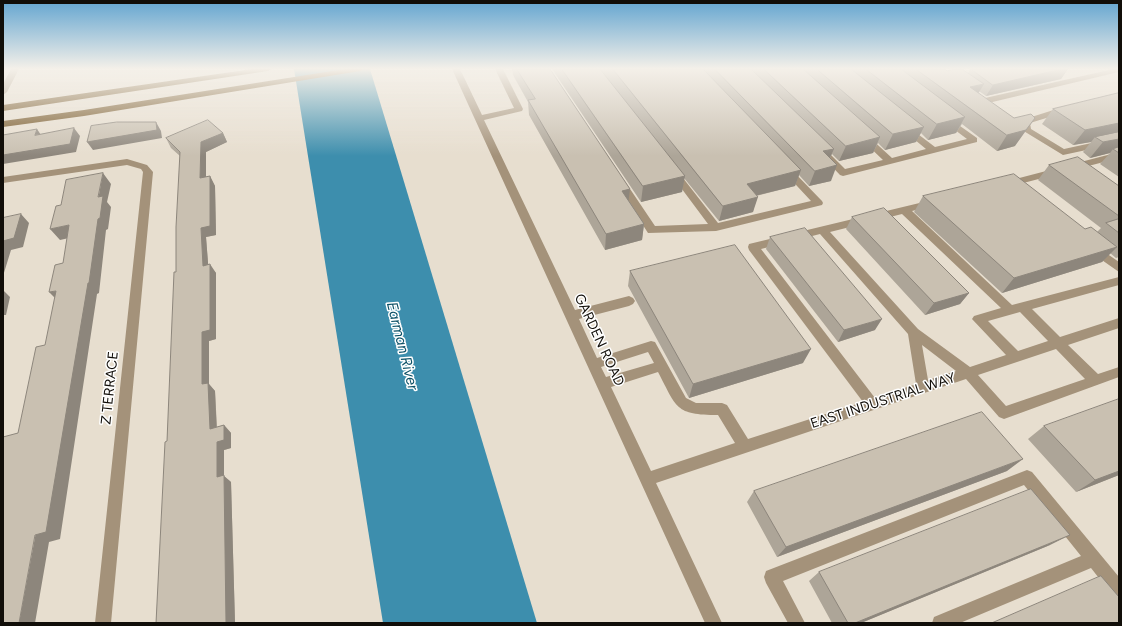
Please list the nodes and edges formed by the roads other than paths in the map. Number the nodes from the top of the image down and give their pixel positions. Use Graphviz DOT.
graph roads {
  1 [pos="69,98"];
  2 [pos="176,98"];
  3 [pos="470,98"];
  4 [pos="514,98"];
  5 [pos="980,98"];
  6 [pos="996,98"];
  7 [pos="1076,107"];
  8 [pos="3,108"];
  9 [pos="937,112"];
  10 [pos="479,118"];
  11 [pos="898,122"];
  12 [pos="3,124"];
  13 [pos="856,130"];
  14 [pos="1119,140"];
  15 [pos="933,150"];
  16 [pos="821,151"];
  17 [pos="1119,155"];
  18 [pos="890,160"];
  19 [pos="779,162"];
  20 [pos="668,164"];
  21 [pos="1080,165"];
  22 [pos="614,172"];
  23 [pos="1093,174"];
  24 [pos="3,180"];
  25 [pos="1013,183"];
  26 [pos="998,186"];
  27 [pos="1024,192"];
  28 [pos="940,200"];
  29 [pos="904,210"];
  30 [pos="716,227"];
  31 [pos="822,230"];
  32 [pos="1084,240"];
  33 [pos="1119,268"];
  34 [pos="1119,281"];
  35 [pos="629,301"];
  36 [pos="1016,309"];
  37 [pos="571,316"];
  38 [pos="1119,323"];
  39 [pos="914,332"];
  40 [pos="1058,343"];
  41 [pos="1016,357"];
  42 [pos="593,364"];
  43 [pos="661,366"];
  44 [pos="1119,372"];
  45 [pos="968,373"];
  46 [pos="1095,380"];
  47 [pos="602,384"];
  48 [pos="922,388"];
  49 [pos="872,404"];
  50 [pos="745,447"];
  51 [pos="647,479"];
  52 [pos="1093,559"];
  53 [pos="1119,590"];
  54 [pos="102,623"];
  55 [pos="714,623"];
  56 [pos="798,623"];
  57 [pos="940,623"];
  1 -- 8 [label="main road"];
  2 -- 12 [label="main road"];
  3 -- 10 [label="street, GARDEN ROAD"];
  4 -- 10 [label="street"];
  5 -- 6 [label="street"];
  7 -- 14 [label="street"];
  9 -- 15 [label="street"];
  10 -- 37 [label="street, GARDEN ROAD"];
  11 -- 15 [label="street"];
  13 -- 18 [label="street"];
  15 -- 18 [label="street"];
  16 -- 18 [label="street"];
  17 -- 21 [label="street"];
  19 -- 30 [label="street"];
  20 -- 30 [label="street"];
  21 -- 23 [label="street"];
  21 -- 25 [label="street"];
  22 -- 30 [label="street"];
  24 -- 54 [label="street, Z TERRACE"];
  25 -- 26 [label="street"];
  25 -- 27 [label="street"];
  28 -- 29 [label="street"];
  29 -- 31 [label="street"];
  29 -- 36 [label="street"];
  31 -- 39 [label="street"];
  31 -- 49 [label="street"];
  32 -- 33 [label="street"];
  34 -- 36 [label="street"];
  35 -- 37 [label="street"];
  36 -- 40 [label="street"];
  36 -- 41 [label="street"];
  37 -- 42 [label="street, GARDEN ROAD"];
  38 -- 40 [label="street, EAST INDUSTRIAL WAY"];
  39 -- 45 [label="street"];
  39 -- 48 [label="street"];
  40 -- 41 [label="street, EAST INDUSTRIAL WAY"];
  40 -- 46 [label="street"];
  41 -- 45 [label="street, EAST INDUSTRIAL WAY"];
  42 -- 43 [label="street"];
  42 -- 47 [label="street, GARDEN ROAD"];
  43 -- 47 [label="street"];
  43 -- 50 [label="street"];
  44 -- 46 [label="street"];
  45 -- 46 [label="street"];
  45 -- 48 [label="street, EAST INDUSTRIAL WAY"];
  47 -- 51 [label="street, GARDEN ROAD"];
  48 -- 49 [label="street, EAST INDUSTRIAL WAY"];
  49 -- 50 [label="street, EAST INDUSTRIAL WAY"];
  50 -- 51 [label="street, EAST INDUSTRIAL WAY"];
  51 -- 55 [label="street, GARDEN ROAD"];
  52 -- 53 [label="street"];
  52 -- 56 [label="street"];
  52 -- 57 [label="street"];
}
